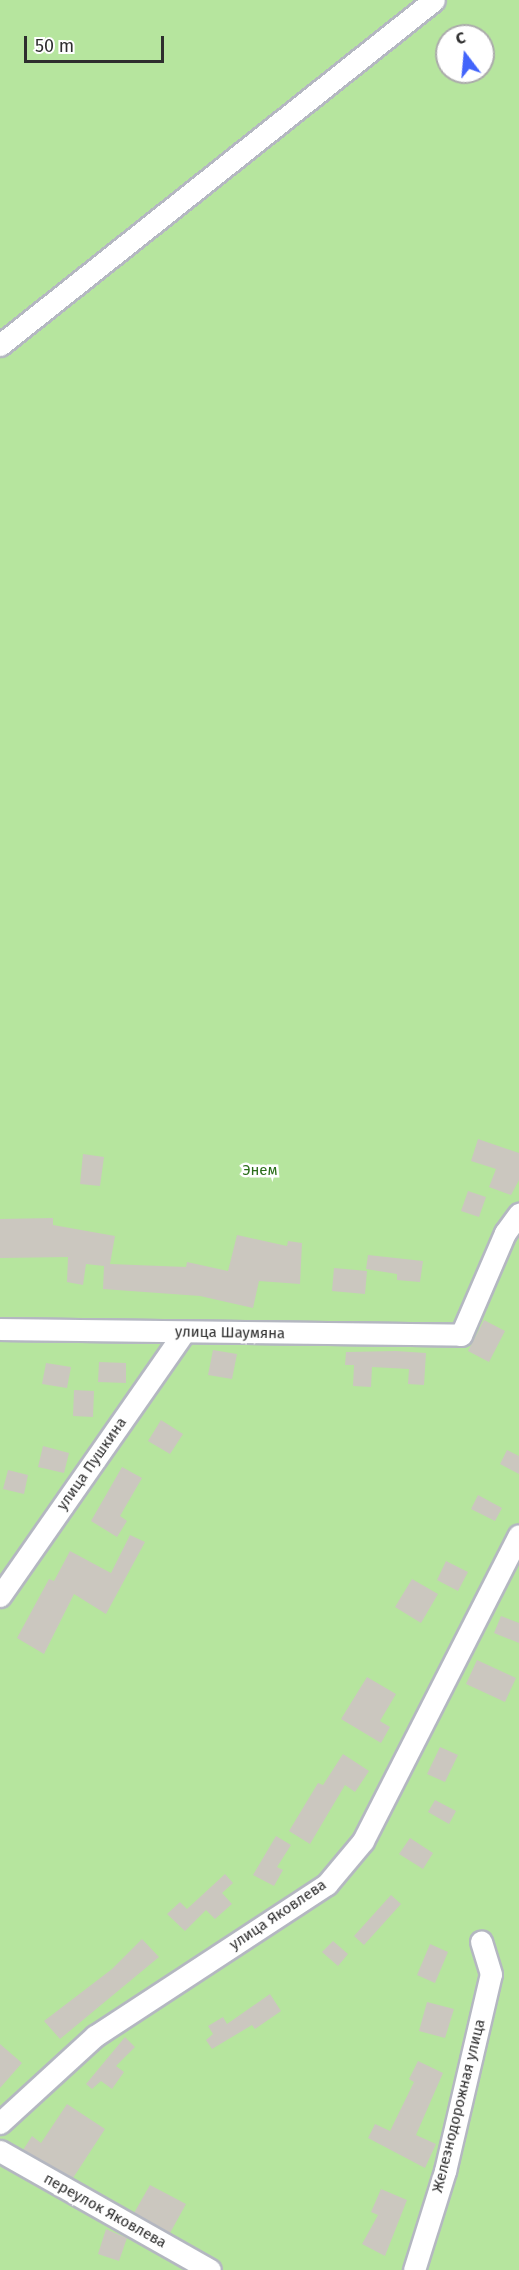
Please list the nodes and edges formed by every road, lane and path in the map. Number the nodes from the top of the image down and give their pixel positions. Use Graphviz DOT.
graph roads {
  1 [pos="434,0"];
  2 [pos="0,345"];
  3 [pos="519,1214"];
  4 [pos="0,1329"];
  5 [pos="184,1332"];
  6 [pos="519,1535"];
  7 [pos="0,1596"];
  8 [pos="481,1941"];
  9 [pos="0,2123"];
  10 [pos="0,2151"];
  11 [pos="210,2270"];
  12 [pos="414,2270"];
  1 -- 2 [label="street"];
  3 -- 5 [label="street, улица Шаумяна"];
  4 -- 5 [label="street, улица Шаумяна"];
  5 -- 7 [label="street, улица Пушкина"];
  6 -- 9 [label="street, улица Яковлева"];
  8 -- 12 [label="street, Железнодорожная улица"];
  10 -- 11 [label="street, переулок Яковлева"];
}
